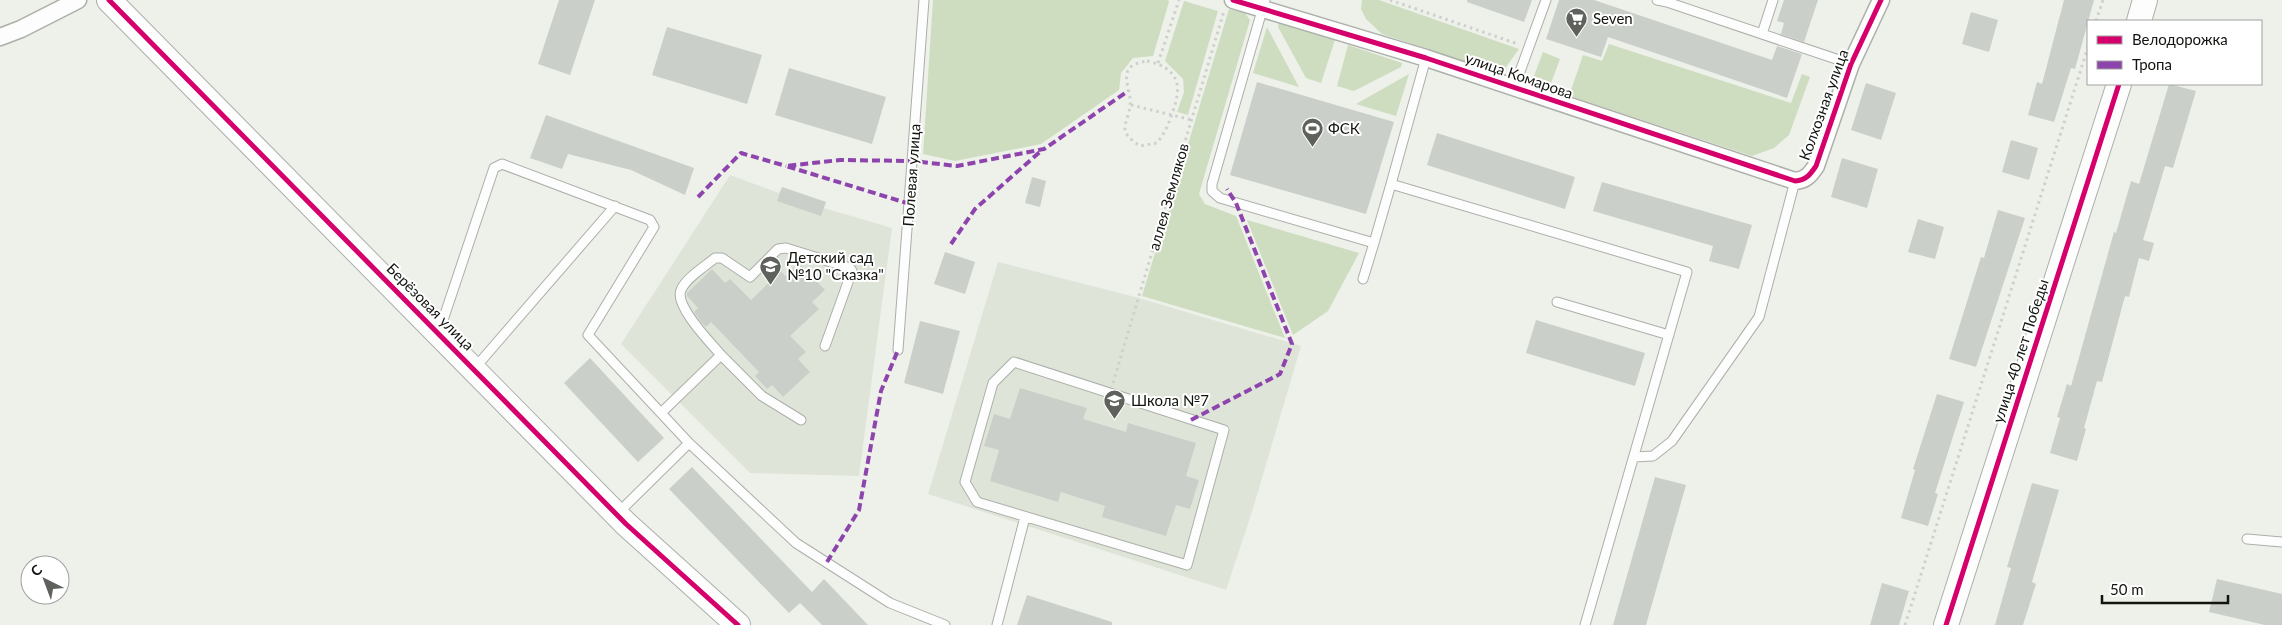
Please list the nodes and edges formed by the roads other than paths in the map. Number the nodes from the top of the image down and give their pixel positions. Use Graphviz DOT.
graph roads {
  1 [pos="78,0"];
  2 [pos="109,0"];
  3 [pos="924,0"];
  4 [pos="1546,0"];
  5 [pos="1657,0"];
  6 [pos="1773,0"];
  7 [pos="1881,0"];
  8 [pos="2145,0"];
  9 [pos="1264,4"];
  10 [pos="1229,5"];
  11 [pos="2139,20"];
  12 [pos="1762,34"];
  13 [pos="0,37"];
  14 [pos="1426,58"];
  15 [pos="1851,64"];
  16 [pos="2119,85"];
  17 [pos="1514,88"];
  18 [pos="1795,181"];
  19 [pos="1391,184"];
  20 [pos="615,206"];
  21 [pos="1374,243"];
  22 [pos="1363,279"];
  23 [pos="1557,302"];
  24 [pos="438,333"];
  25 [pos="1669,335"];
  26 [pos="825,346"];
  27 [pos="898,350"];
  28 [pos="721,355"];
  29 [pos="474,369"];
  30 [pos="661,413"];
  31 [pos="801,420"];
  32 [pos="689,443"];
  33 [pos="1634,457"];
  34 [pos="617,514"];
  35 [pos="1024,517"];
  36 [pos="2248,539"];
  37 [pos="2282,542"];
  38 [pos="738,625"];
  39 [pos="946,625"];
  40 [pos="996,625"];
  41 [pos="1585,625"];
  42 [pos="1946,625"];
  1 -- 13 [label="street"];
  2 -- 24 [label="street, Берёзовая улица"];
  3 -- 27 [label="lane, Полевая улица"];
  4 -- 17 [label="lane"];
  5 -- 12 [label="lane"];
  6 -- 12 [label="lane"];
  7 -- 15 [label="street, Колхозная улица"];
  8 -- 11 [label="street"];
  9 -- 10 [label="street, улица Комарова"];
  9 -- 14 [label="street, улица Комарова"];
  9 -- 21 [label="lane"];
  12 -- 15 [label="lane"];
  14 -- 17 [label="street, улица Комарова"];
  14 -- 19 [label="lane"];
  15 -- 18 [label="street, Колхозная улица"];
  16 -- 42 [label="street, улица 40 лет Победы"];
  17 -- 18 [label="street, улица Комарова"];
  18 -- 33 [label="lane"];
  19 -- 21 [label="lane"];
  19 -- 25 [label="lane"];
  20 -- 24 [label="lane"];
  20 -- 29 [label="lane"];
  20 -- 30 [label="lane"];
  21 -- 22 [label="lane"];
  23 -- 25 [label="lane"];
  24 -- 29 [label="street, Берёзовая улица"];
  25 -- 33 [label="lane"];
  26 -- 28 [label="lane"];
  28 -- 30 [label="lane"];
  28 -- 31 [label="lane"];
  29 -- 34 [label="street, Берёзовая улица"];
  30 -- 32 [label="lane"];
  32 -- 34 [label="lane"];
  32 -- 39 [label="lane"];
  33 -- 41 [label="lane"];
  34 -- 38 [label="street, Берёзовая улица"];
  35 -- 35 [label="lane"];
  35 -- 40 [label="lane"];
  36 -- 37 [label="lane"];
}
